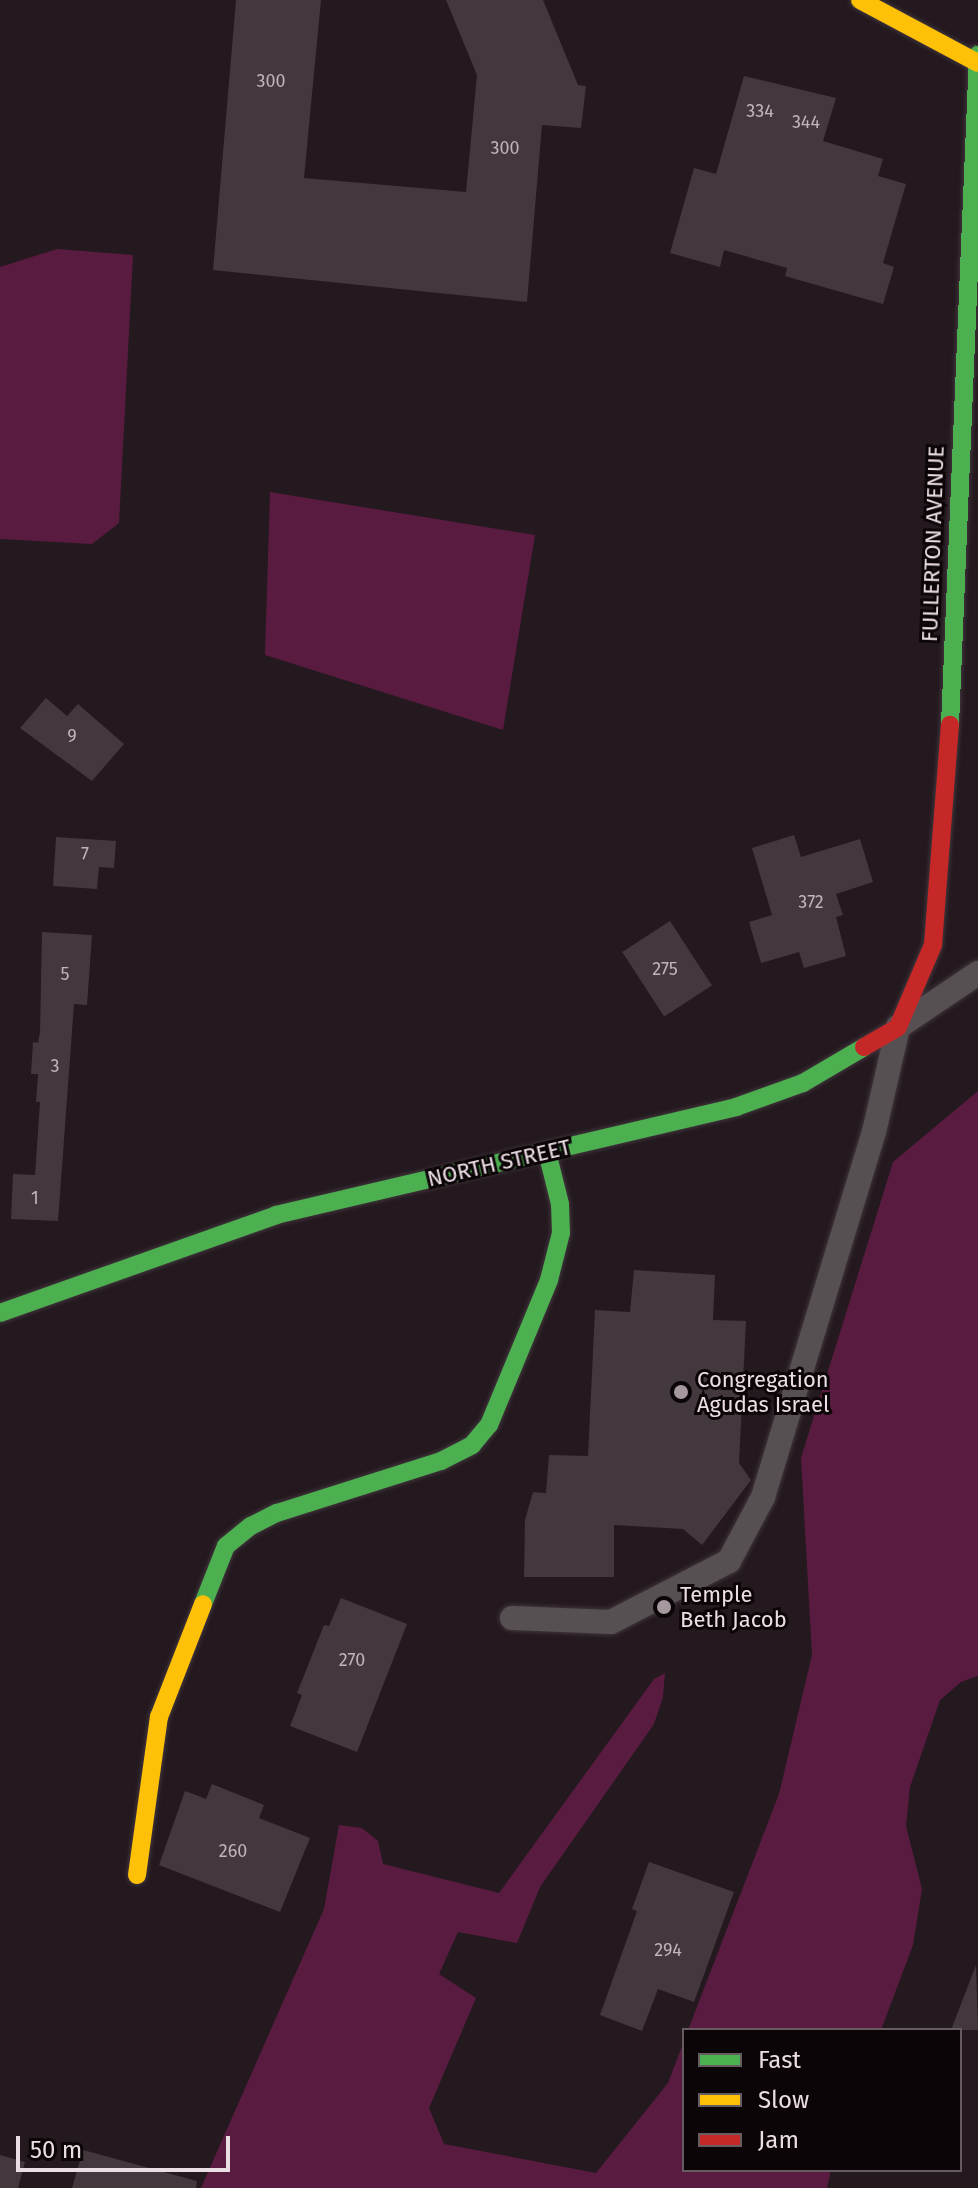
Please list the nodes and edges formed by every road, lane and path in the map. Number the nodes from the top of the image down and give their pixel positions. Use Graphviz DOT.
graph roads {
  1 [pos="860,0"];
  2 [pos="978,55"];
  3 [pos="978,63"];
  4 [pos="978,973"];
  5 [pos="898,1027"];
  6 [pos="547,1152"];
  7 [pos="0,1313"];
  8 [pos="512,1618"];
  9 [pos="137,1875"];
  1 -- 3 [label="street"];
  2 -- 3 [label="street, FULLERTON AVENUE"];
  3 -- 5 [label="street, FULLERTON AVENUE"];
  4 -- 5 [label="street, NORTH STREET"];
  5 -- 6 [label="street, NORTH STREET"];
  5 -- 8 [label="street"];
  6 -- 7 [label="street, NORTH STREET"];
  6 -- 9 [label="street"];
}
